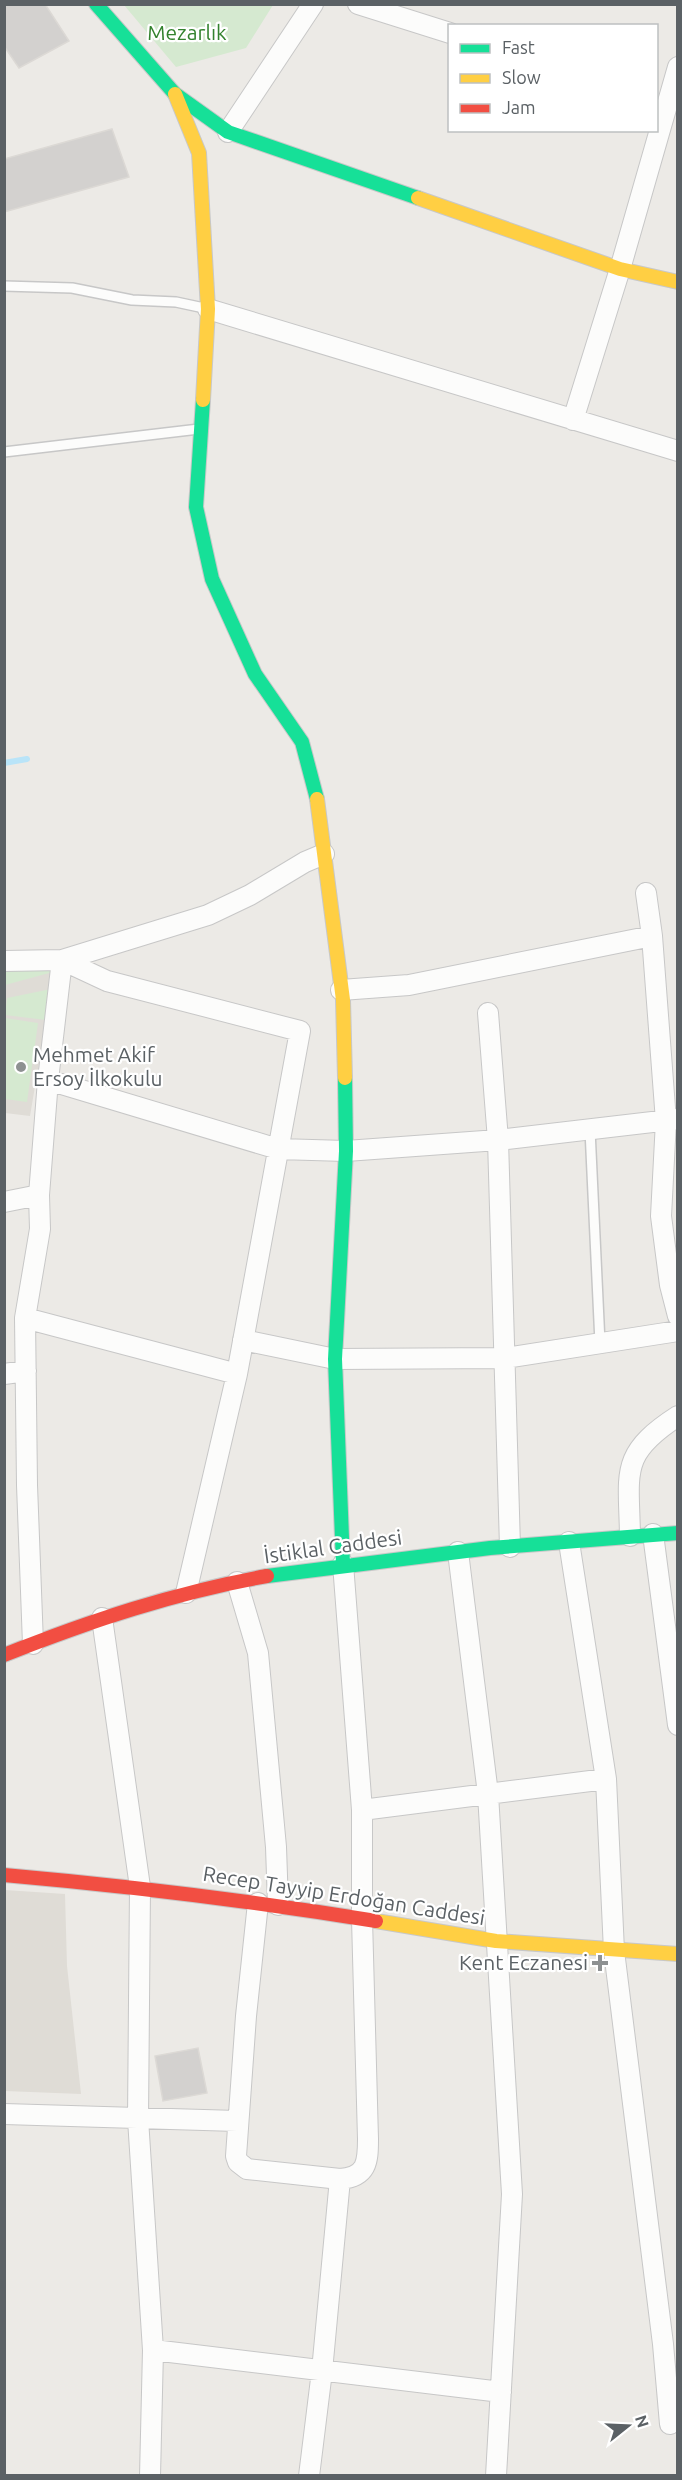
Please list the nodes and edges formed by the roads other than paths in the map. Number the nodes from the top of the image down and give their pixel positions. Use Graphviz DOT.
graph roads {
  1 [pos="96,4"];
  2 [pos="313,4"];
  3 [pos="358,4"];
  4 [pos="448,32"];
  5 [pos="678,67"];
  6 [pos="175,94"];
  7 [pos="667,99"];
  8 [pos="658,131"];
  9 [pos="228,132"];
  10 [pos="658,132"];
  11 [pos="620,268"];
  12 [pos="678,282"];
  13 [pos="4,286"];
  14 [pos="208,309"];
  15 [pos="573,420"];
  16 [pos="201,429"];
  17 [pos="678,451"];
  18 [pos="4,452"];
  19 [pos="324,854"];
  20 [pos="646,893"];
  21 [pos="652,936"];
  22 [pos="62,960"];
  23 [pos="4,961"];
  24 [pos="341,990"];
  25 [pos="488,1013"];
  26 [pos="48,1080"];
  27 [pos="672,1120"];
  28 [pos="590,1130"];
  29 [pos="498,1140"];
  30 [pos="278,1149"];
  31 [pos="345,1151"];
  32 [pos="39,1195"];
  33 [pos="4,1202"];
  34 [pos="678,1316"];
  35 [pos="25,1318"];
  36 [pos="678,1331"];
  37 [pos="243,1340"];
  38 [pos="600,1343"];
  39 [pos="506,1358"];
  40 [pos="335,1359"];
  41 [pos="26,1371"];
  42 [pos="4,1374"];
  43 [pos="237,1374"];
  44 [pos="678,1416"];
  45 [pos="678,1533"];
  46 [pos="653,1534"];
  47 [pos="630,1536"];
  48 [pos="569,1542"];
  49 [pos="510,1546"];
  50 [pos="458,1552"];
  51 [pos="343,1564"];
  52 [pos="237,1582"];
  53 [pos="186,1593"];
  54 [pos="102,1618"];
  55 [pos="33,1644"];
  56 [pos="4,1655"];
  57 [pos="678,1725"];
  58 [pos="606,1779"];
  59 [pos="488,1794"];
  60 [pos="362,1810"];
  61 [pos="4,1875"];
  62 [pos="140,1887"];
  63 [pos="258,1903"];
  64 [pos="278,1905"];
  65 [pos="362,1919"];
  66 [pos="496,1941"];
  67 [pos="614,1951"];
  68 [pos="678,1954"];
  69 [pos="4,2114"];
  70 [pos="138,2119"];
  71 [pos="237,2121"];
  72 [pos="340,2179"];
  73 [pos="670,2344"];
  74 [pos="153,2350"];
  75 [pos="322,2371"];
  76 [pos="501,2392"];
  77 [pos="670,2424"];
  78 [pos="150,2475"];
  79 [pos="309,2475"];
  80 [pos="496,2475"];
  1 -- 6 [label="street"];
  2 -- 9 [label="street"];
  3 -- 4 [label="street"];
  5 -- 7 [label="street"];
  6 -- 9 [label="street"];
  6 -- 14 [label="street"];
  7 -- 8 [label="street"];
  9 -- 11 [label="street"];
  10 -- 11 [label="street"];
  11 -- 12 [label="street"];
  11 -- 15 [label="street"];
  13 -- 14 [label="lane"];
  14 -- 15 [label="street"];
  14 -- 16 [label="street"];
  15 -- 17 [label="street"];
  16 -- 18 [label="lane"];
  16 -- 19 [label="street"];
  19 -- 22 [label="street"];
  19 -- 24 [label="street"];
  20 -- 21 [label="street"];
  21 -- 24 [label="street"];
  21 -- 27 [label="street"];
  22 -- 23 [label="street"];
  22 -- 26 [label="street"];
  22 -- 30 [label="street"];
  24 -- 31 [label="street"];
  25 -- 29 [label="street"];
  26 -- 30 [label="street"];
  26 -- 32 [label="street"];
  27 -- 28 [label="street"];
  27 -- 34 [label="street"];
  28 -- 29 [label="street"];
  28 -- 38 [label="lane"];
  29 -- 31 [label="street"];
  29 -- 39 [label="street"];
  30 -- 31 [label="street"];
  30 -- 37 [label="street"];
  31 -- 40 [label="street"];
  32 -- 33 [label="street"];
  32 -- 35 [label="street"];
  35 -- 41 [label="street"];
  35 -- 43 [label="street"];
  36 -- 38 [label="street"];
  37 -- 40 [label="street"];
  37 -- 43 [label="street"];
  38 -- 39 [label="street"];
  39 -- 40 [label="street"];
  39 -- 49 [label="street"];
  40 -- 51 [label="street"];
  41 -- 42 [label="street"];
  41 -- 55 [label="street"];
  43 -- 53 [label="street"];
  44 -- 47 [label="street"];
  45 -- 46 [label="street, İstiklal Caddesi"];
  46 -- 47 [label="street, İstiklal Caddesi"];
  46 -- 57 [label="street"];
  47 -- 48 [label="street, İstiklal Caddesi"];
  48 -- 49 [label="street, İstiklal Caddesi"];
  48 -- 58 [label="street"];
  49 -- 50 [label="street, İstiklal Caddesi"];
  50 -- 51 [label="street, İstiklal Caddesi"];
  50 -- 59 [label="street"];
  51 -- 52 [label="street, İstiklal Caddesi"];
  51 -- 60 [label="street"];
  52 -- 53 [label="street, İstiklal Caddesi"];
  52 -- 64 [label="street"];
  53 -- 54 [label="street, İstiklal Caddesi"];
  54 -- 55 [label="street, İstiklal Caddesi"];
  54 -- 62 [label="street"];
  55 -- 56 [label="street, İstiklal Caddesi"];
  58 -- 59 [label="street"];
  58 -- 67 [label="street"];
  59 -- 60 [label="street"];
  59 -- 66 [label="street"];
  60 -- 65 [label="street"];
  61 -- 62 [label="street, Recep Tayyip Erdoğan Caddesi"];
  62 -- 63 [label="street, Recep Tayyip Erdoğan Caddesi"];
  62 -- 70 [label="street"];
  63 -- 64 [label="street, Recep Tayyip Erdoğan Caddesi"];
  63 -- 71 [label="street"];
  64 -- 65 [label="street, Recep Tayyip Erdoğan Caddesi"];
  65 -- 66 [label="street, Recep Tayyip Erdoğan Caddesi"];
  65 -- 72 [label="street"];
  66 -- 67 [label="street, Recep Tayyip Erdoğan Caddesi"];
  66 -- 76 [label="street"];
  67 -- 68 [label="street, Recep Tayyip Erdoğan Caddesi"];
  67 -- 73 [label="street"];
  69 -- 70 [label="street"];
  70 -- 71 [label="street"];
  70 -- 74 [label="street"];
  71 -- 72 [label="street"];
  72 -- 75 [label="street"];
  73 -- 77 [label="street"];
  74 -- 75 [label="street"];
  74 -- 78 [label="street"];
  75 -- 76 [label="street"];
  75 -- 79 [label="street"];
  76 -- 80 [label="street"];
}
